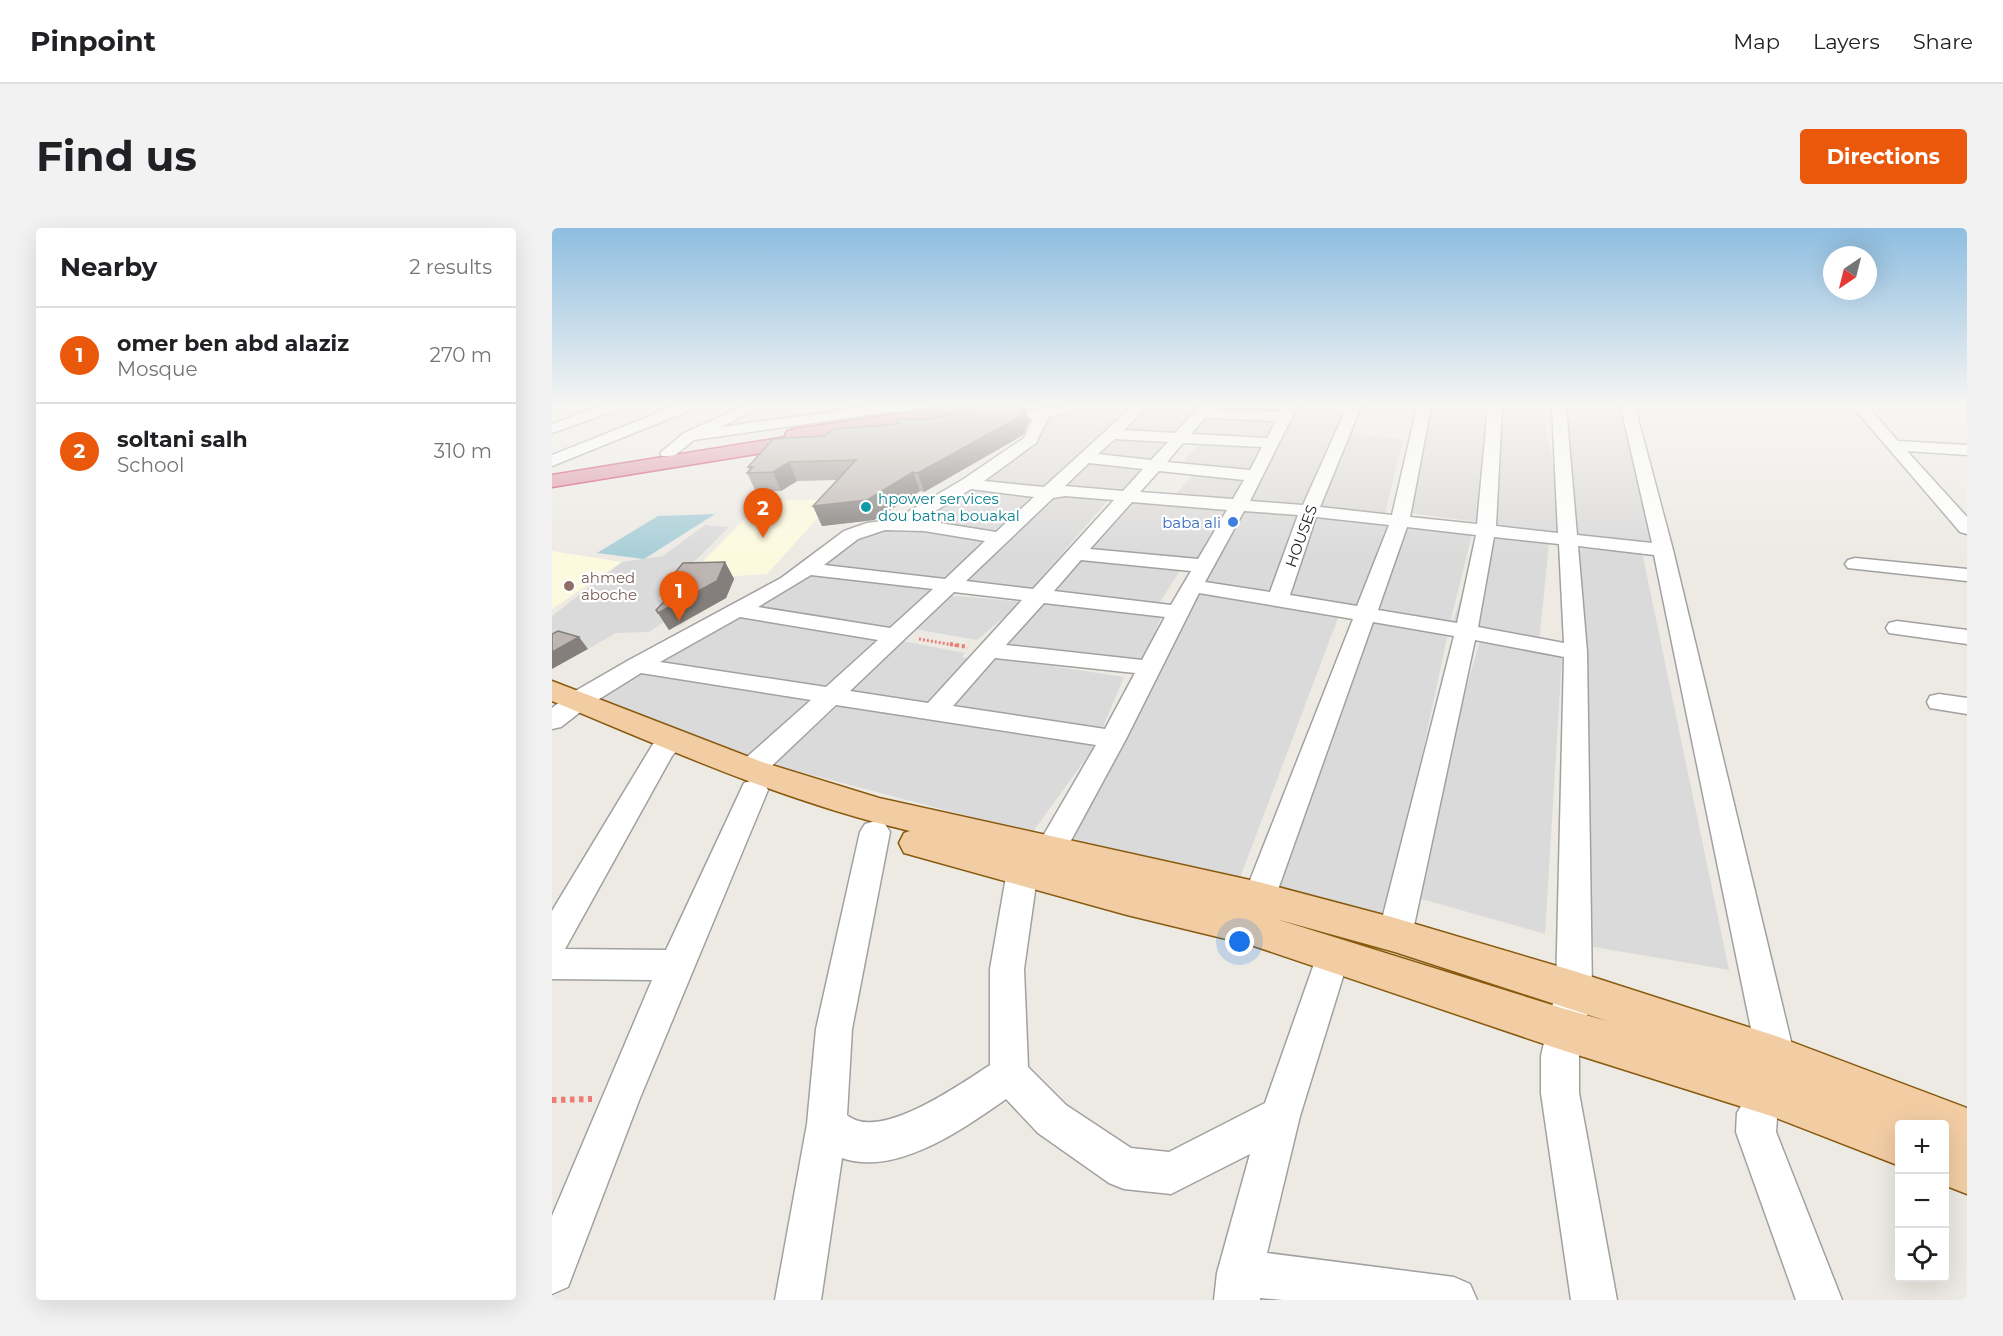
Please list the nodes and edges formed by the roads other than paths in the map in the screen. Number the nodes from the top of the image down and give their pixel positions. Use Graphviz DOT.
graph roads {
  1 [pos="613,457"];
  2 [pos="705,457"];
  3 [pos="1007,457"];
  4 [pos="1163,457"];
  5 [pos="1265,457"];
  6 [pos="1332,457"];
  7 [pos="1413,457"];
  8 [pos="1491,457"];
  9 [pos="1562,457"];
  10 [pos="1640,457"];
  11 [pos="1905,457"];
  12 [pos="1087,458"];
  13 [pos="1156,465"];
  14 [pos="552,473"];
  15 [pos="1255,476"];
  16 [pos="552,481"];
  17 [pos="968,484"];
  18 [pos="1048,493"];
  19 [pos="1126,497"];
  20 [pos="1236,506"];
  21 [pos="1309,511"];
  22 [pos="1400,521"];
  23 [pos="901,524"];
  24 [pos="1967,528"];
  25 [pos="1486,531"];
  26 [pos="1000,538"];
  27 [pos="1567,541"];
  28 [pos="1663,550"];
  29 [pos="1077,554"];
  30 [pos="1855,564"];
  31 [pos="1204,566"];
  32 [pos="810,569"];
  33 [pos="1967,575"];
  34 [pos="1193,586"];
  35 [pos="949,587"];
  36 [pos="1038,596"];
  37 [pos="1278,600"];
  38 [pos="737,610"];
  39 [pos="1178,612"];
  40 [pos="1364,616"];
  41 [pos="1897,628"];
  42 [pos="1466,631"];
  43 [pos="895,636"];
  44 [pos="1967,637"];
  45 [pos="989,650"];
  46 [pos="1576,652"];
  47 [pos="637,665"];
  48 [pos="1149,668"];
  49 [pos="831,696"];
  50 [pos="1939,702"];
  51 [pos="1967,706"];
  52 [pos="559,707"];
  53 [pos="933,713"];
  54 [pos="1113,739"];
  55 [pos="668,745"];
  56 [pos="752,780"];
  57 [pos="875,832"];
  58 [pos="1036,861"];
  59 [pos="1255,913"];
  60 [pos="1395,935"];
  61 [pos="552,941"];
  62 [pos="1333,954"];
  63 [pos="552,964"];
  64 [pos="676,965"];
  65 [pos="1574,990"];
  66 [pos="1565,1030"];
  67 [pos="1009,1075"];
  68 [pos="1774,1075"];
  69 [pos="1280,1116"];
  70 [pos="827,1124"];
  71 [pos="1895,1140"];
  72 [pos="1962,1160"];
  73 [pos="552,1271"];
  74 [pos="1238,1287"];
  75 [pos="798,1300"];
  76 [pos="1454,1300"];
  77 [pos="1594,1300"];
  78 [pos="1819,1300"];
  1 -- 14 [label="highway"];
  2 -- 16 [label="highway"];
  3 -- 17 [label="street"];
  4 -- 13 [label="street"];
  5 -- 15 [label="street"];
  6 -- 21 [label="street, HOUSES"];
  7 -- 22 [label="street"];
  8 -- 25 [label="street"];
  9 -- 27 [label="street"];
  10 -- 28 [label="street"];
  11 -- 24 [label="street"];
  12 -- 13 [label="street"];
  12 -- 18 [label="street"];
  13 -- 15 [label="street"];
  13 -- 19 [label="street"];
  15 -- 20 [label="street"];
  17 -- 18 [label="street"];
  17 -- 23 [label="street"];
  18 -- 19 [label="street"];
  18 -- 26 [label="street"];
  19 -- 20 [label="street"];
  19 -- 29 [label="street"];
  20 -- 21 [label="street"];
  20 -- 31 [label="street"];
  21 -- 22 [label="street"];
  21 -- 37 [label="street, HOUSES"];
  22 -- 25 [label="street"];
  22 -- 40 [label="street"];
  23 -- 26 [label="street"];
  23 -- 32 [label="street"];
  25 -- 27 [label="street"];
  25 -- 42 [label="street"];
  26 -- 35 [label="street"];
  27 -- 28 [label="street"];
  27 -- 46 [label="street"];
  28 -- 68 [label="street"];
  29 -- 31 [label="street"];
  29 -- 36 [label="street"];
  30 -- 33 [label="street"];
  31 -- 34 [label="street"];
  32 -- 35 [label="street"];
  32 -- 38 [label="street"];
  34 -- 37 [label="street"];
  34 -- 39 [label="street"];
  35 -- 36 [label="street"];
  35 -- 43 [label="street"];
  36 -- 39 [label="street"];
  36 -- 45 [label="street"];
  37 -- 40 [label="street"];
  38 -- 43 [label="street"];
  38 -- 47 [label="street"];
  39 -- 48 [label="street"];
  40 -- 42 [label="street"];
  40 -- 59 [label="street"];
  41 -- 44 [label="street"];
  42 -- 46 [label="street"];
  42 -- 60 [label="street"];
  43 -- 49 [label="street"];
  45 -- 48 [label="street"];
  45 -- 53 [label="street"];
  46 -- 65 [label="street"];
  47 -- 49 [label="street"];
  47 -- 52 [label="street"];
  48 -- 54 [label="street"];
  49 -- 53 [label="street"];
  49 -- 56 [label="street"];
  50 -- 51 [label="street"];
  52 -- 55 [label="main road"];
  53 -- 54 [label="street"];
  54 -- 58 [label="street"];
  55 -- 56 [label="main road"];
  55 -- 61 [label="street"];
  56 -- 57 [label="main road"];
  56 -- 58 [label="main road"];
  56 -- 64 [label="street"];
  57 -- 58 [label="main road"];
  57 -- 70 [label="street"];
  58 -- 59 [label="main road"];
  58 -- 67 [label="street"];
  59 -- 60 [label="main road"];
  59 -- 62 [label="main road"];
  60 -- 65 [label="main road"];
  62 -- 66 [label="main road"];
  62 -- 69 [label="street"];
  63 -- 64 [label="street"];
  64 -- 73 [label="street"];
  65 -- 66 [label="street"];
  65 -- 68 [label="main road"];
  66 -- 68 [label="main road"];
  66 -- 77 [label="street"];
  67 -- 69 [label="street"];
  67 -- 70 [label="street"];
  68 -- 71 [label="main road"];
  68 -- 72 [label="main road"];
  68 -- 78 [label="street"];
  69 -- 74 [label="street"];
  70 -- 75 [label="street"];
  74 -- 76 [label="street"];
}
